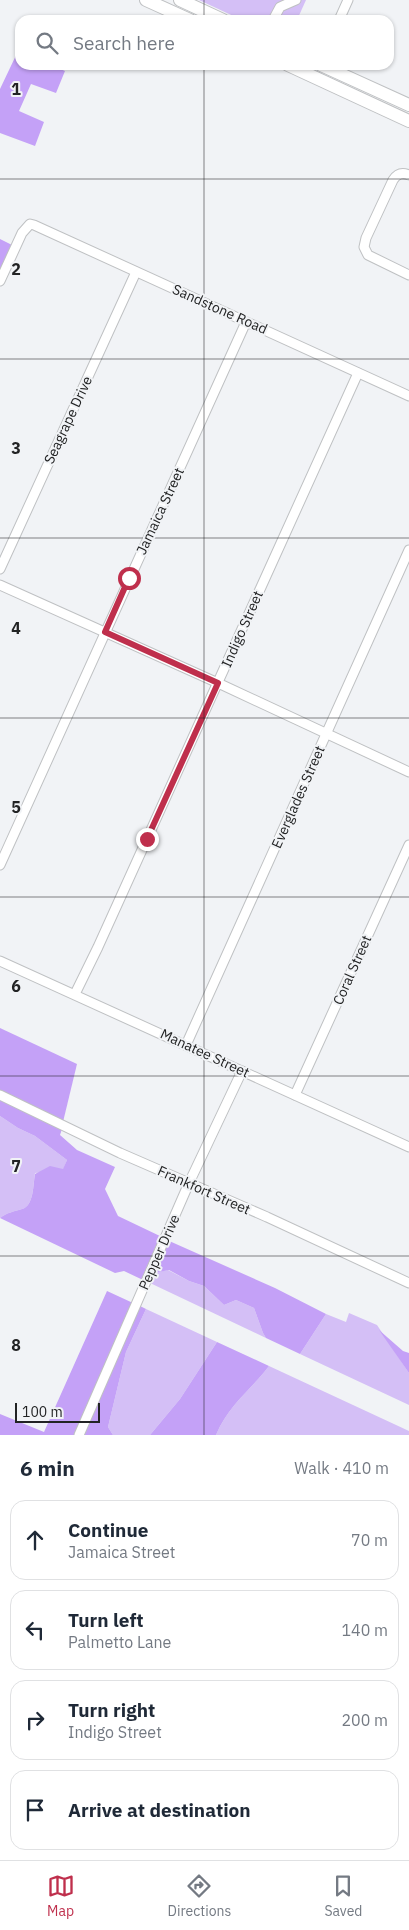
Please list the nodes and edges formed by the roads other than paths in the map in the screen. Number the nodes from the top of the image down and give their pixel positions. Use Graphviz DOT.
graph roads {
  1 [pos="146,0"];
  2 [pos="180,0"];
  3 [pos="296,0"];
  4 [pos="348,0"];
  5 [pos="179,15"];
  6 [pos="212,15"];
  7 [pos="276,15"];
  8 [pos="341,15"];
  9 [pos="299,70"];
  10 [pos="332,70"];
  11 [pos="409,105"];
  12 [pos="409,121"];
  13 [pos="409,175"];
  14 [pos="136,272"];
  15 [pos="409,275"];
  16 [pos="0,281"];
  17 [pos="246,322"];
  18 [pos="358,373"];
  19 [pos="409,396"];
  20 [pos="409,550"];
  21 [pos="0,569"];
  22 [pos="0,585"];
  23 [pos="105,632"];
  24 [pos="218,683"];
  25 [pos="326,734"];
  26 [pos="409,772"];
  27 [pos="409,845"];
  28 [pos="0,865"];
  29 [pos="0,960"];
  30 [pos="75,994"];
  31 [pos="186,1045"];
  32 [pos="242,1071"];
  33 [pos="0,1095"];
  34 [pos="295,1095"];
  35 [pos="409,1136"];
  36 [pos="407,1146"];
  37 [pos="189,1183"];
  38 [pos="409,1283"];
  39 [pos="79,1435"];
  1 -- 5 [label="highway"];
  2 -- 6 [label="highway"];
  3 -- 7 [label="street"];
  4 -- 8 [label="street"];
  9 -- 12 [label="highway"];
  10 -- 11 [label="highway"];
  13 -- 15 [label="street"];
  14 -- 16 [label="street, Sandstone Road"];
  14 -- 17 [label="street, Sandstone Road"];
  14 -- 21 [label="street, Seagrape Drive"];
  17 -- 18 [label="street, Sandstone Road"];
  17 -- 23 [label="street, Jamaica Street"];
  18 -- 19 [label="street, Sandstone Road"];
  18 -- 24 [label="street, Indigo Street"];
  20 -- 25 [label="street, Everglades Street"];
  22 -- 23 [label="street"];
  23 -- 24 [label="street"];
  23 -- 28 [label="street, Jamaica Street"];
  24 -- 25 [label="street"];
  24 -- 30 [label="street, Indigo Street"];
  25 -- 26 [label="street"];
  25 -- 31 [label="street, Everglades Street"];
  27 -- 34 [label="street, Coral Street"];
  29 -- 30 [label="street, Manatee Street"];
  30 -- 31 [label="street, Manatee Street"];
  31 -- 32 [label="street, Manatee Street"];
  32 -- 34 [label="street, Manatee Street"];
  32 -- 37 [label="street, Pepper Drive"];
  33 -- 37 [label="street, Frankfort Street"];
  34 -- 36 [label="street, Manatee Street"];
  35 -- 36 [label="street"];
  37 -- 38 [label="street, Frankfort Street"];
  37 -- 39 [label="street, Pepper Drive"];
}
